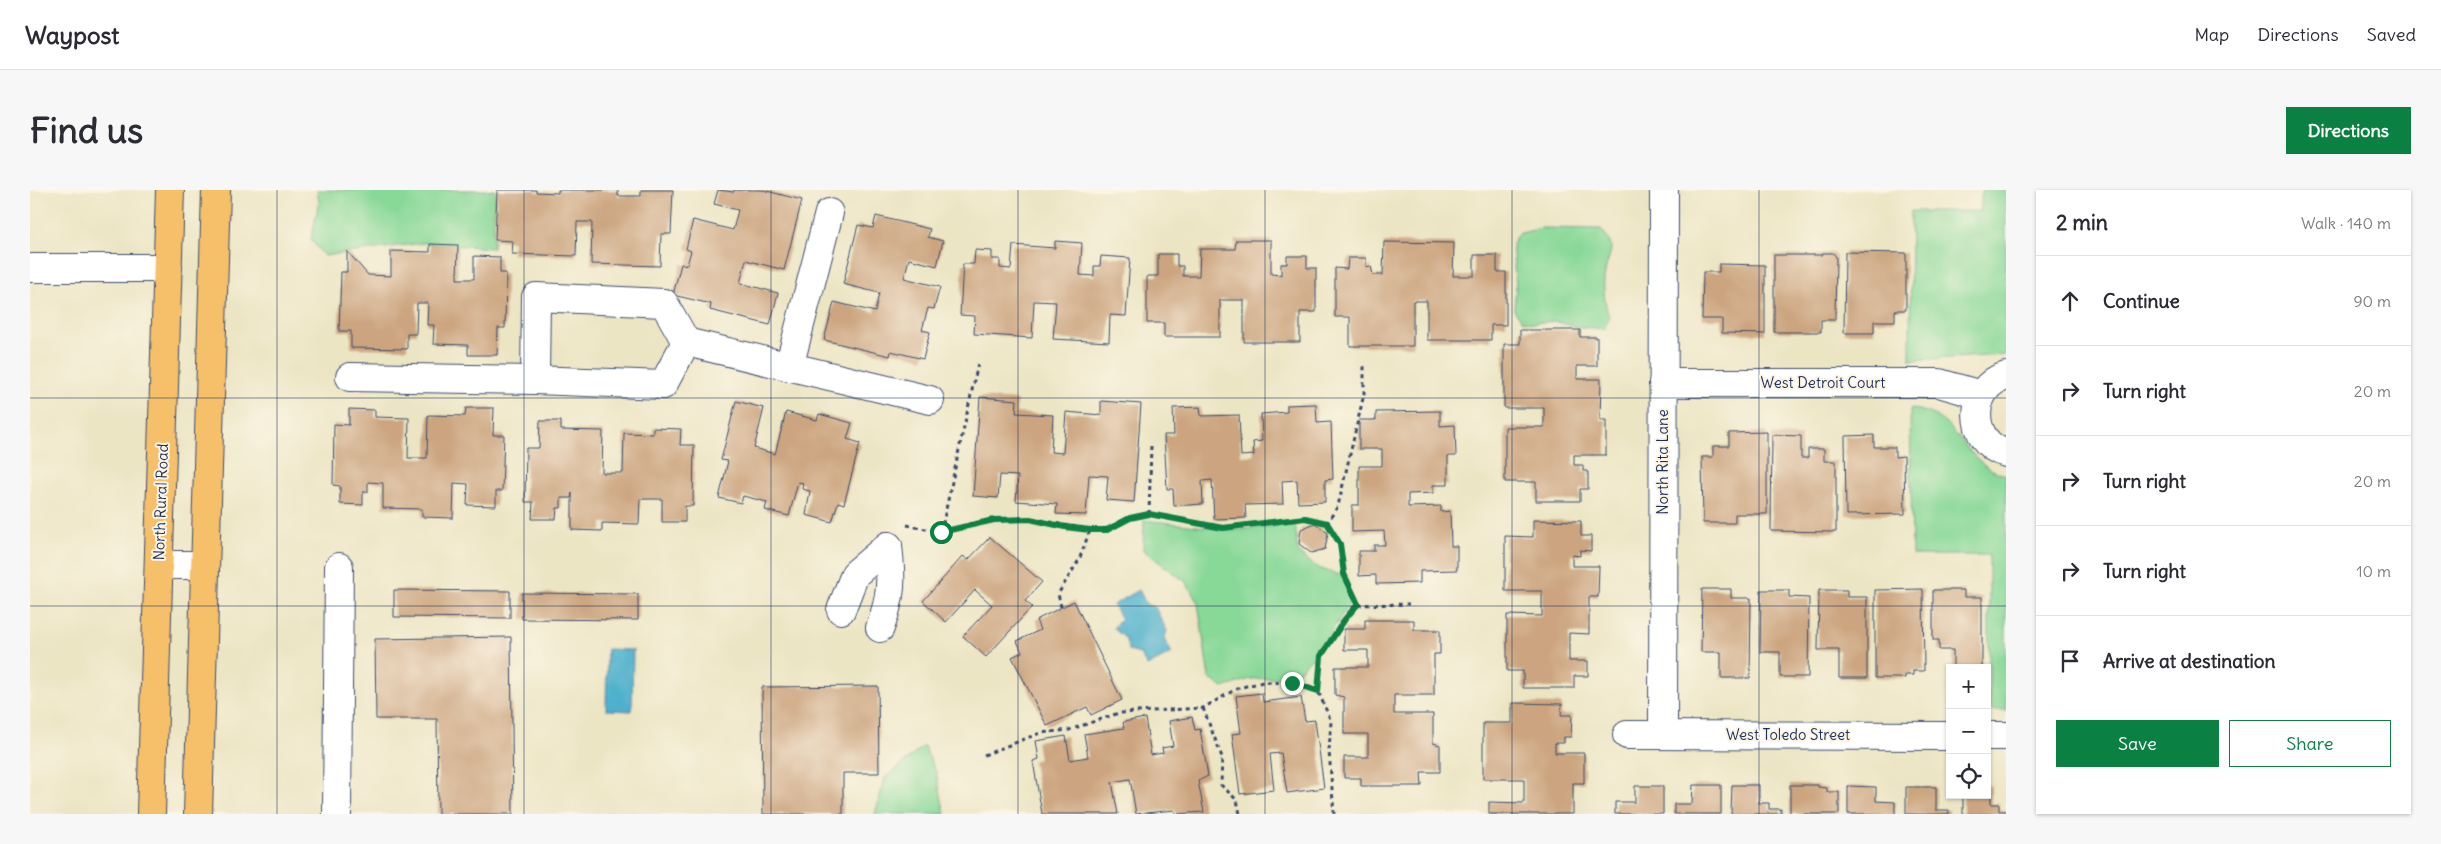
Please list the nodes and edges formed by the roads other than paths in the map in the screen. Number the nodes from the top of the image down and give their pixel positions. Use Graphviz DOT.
graph roads {
  1 [pos="170,190"];
  2 [pos="216,190"];
  3 [pos="1664,190"];
  4 [pos="829,213"];
  5 [pos="30,268"];
  6 [pos="168,268"];
  7 [pos="686,342"];
  8 [pos="789,367"];
  9 [pos="2006,376"];
  10 [pos="350,377"];
  11 [pos="536,380"];
  12 [pos="1663,383"];
  13 [pos="1981,395"];
  14 [pos="930,400"];
  15 [pos="2006,453"];
  16 [pos="159,565"];
  17 [pos="205,565"];
  18 [pos="338,567"];
  19 [pos="841,610"];
  20 [pos="880,628"];
  21 [pos="1627,735"];
  22 [pos="1663,735"];
  23 [pos="1946,736"];
  24 [pos="1991,736"];
  25 [pos="2006,736"];
  26 [pos="151,814"];
  27 [pos="198,814"];
  28 [pos="336,814"];
  1 -- 6 [label="main road, North Rural Road"];
  2 -- 17 [label="main road"];
  3 -- 12 [label="street, North Rita Lane"];
  4 -- 8 [label="street"];
  5 -- 6 [label="street"];
  6 -- 16 [label="main road, North Rural Road"];
  7 -- 8 [label="street"];
  7 -- 11 [label="street"];
  7 -- 11 [label="street"];
  8 -- 14 [label="street"];
  9 -- 13 [label="street"];
  10 -- 11 [label="street"];
  12 -- 13 [label="street, West Detroit Court"];
  12 -- 22 [label="street, North Rita Lane"];
  13 -- 15 [label="street"];
  16 -- 17 [label="street"];
  16 -- 26 [label="main road, North Rural Road"];
  17 -- 27 [label="main road"];
  18 -- 28 [label="street"];
  19 -- 20 [label="street"];
  21 -- 22 [label="street, West Toledo Street"];
  22 -- 23 [label="street, West Toledo Street"];
  24 -- 25 [label="street"];
}
